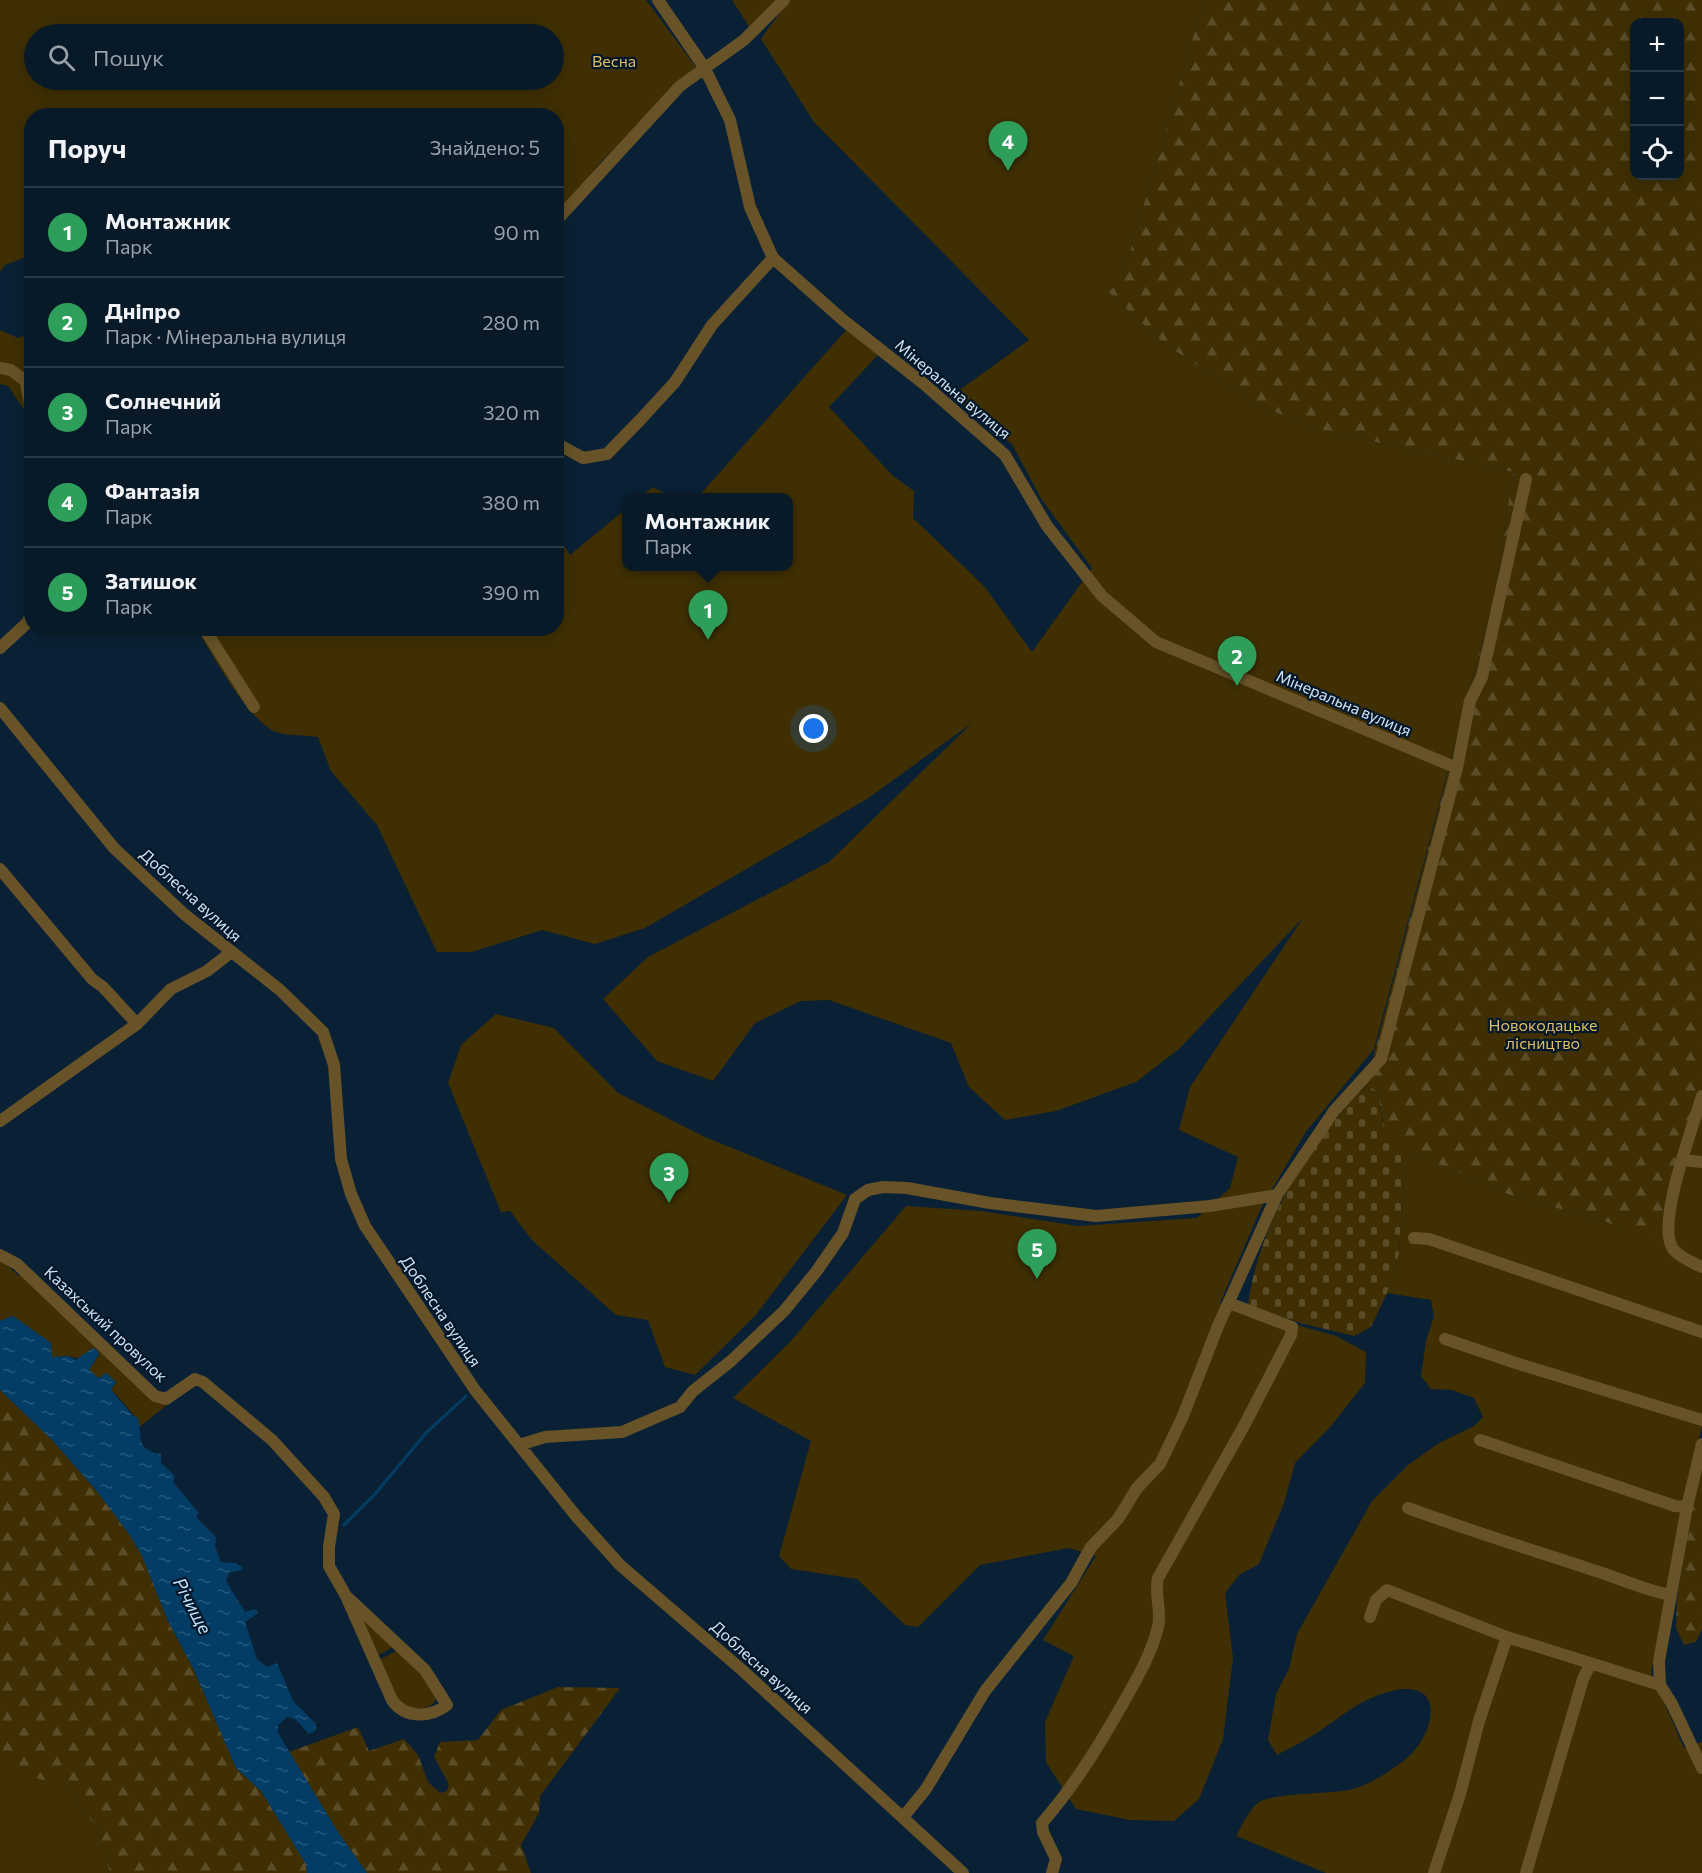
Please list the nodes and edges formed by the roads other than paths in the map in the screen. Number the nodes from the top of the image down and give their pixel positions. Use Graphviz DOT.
graph roads {
  1 [pos="658,0"];
  2 [pos="784,0"];
  3 [pos="704,67"];
  4 [pos="564,212"];
  5 [pos="774,258"];
  6 [pos="0,368"];
  7 [pos="24,381"];
  8 [pos="564,447"];
  9 [pos="1526,479"];
  10 [pos="24,626"];
  11 [pos="209,636"];
  12 [pos="0,648"];
  13 [pos="254,707"];
  14 [pos="0,708"];
  15 [pos="1457,768"];
  16 [pos="0,869"];
  17 [pos="231,953"];
  18 [pos="137,1024"];
  19 [pos="1702,1096"];
  20 [pos="0,1121"];
  21 [pos="1683,1160"];
  22 [pos="1702,1162"];
  23 [pos="1277,1195"];
  24 [pos="1414,1238"];
  25 [pos="0,1255"];
  26 [pos="1702,1267"];
  27 [pos="1229,1303"];
  28 [pos="1702,1332"];
  29 [pos="1445,1339"];
  30 [pos="1702,1420"];
  31 [pos="1480,1440"];
  32 [pos="1702,1444"];
  33 [pos="519,1445"];
  34 [pos="1687,1507"];
  35 [pos="1408,1508"];
  36 [pos="1670,1595"];
  37 [pos="346,1596"];
  38 [pos="1370,1617"];
  39 [pos="1507,1637"];
  40 [pos="1590,1665"];
  41 [pos="1660,1685"];
  42 [pos="1702,1768"];
  43 [pos="904,1816"];
  44 [pos="963,1873"];
  45 [pos="1052,1873"];
  46 [pos="1434,1873"];
  47 [pos="1526,1873"];
  1 -- 3 [label="street, Мінеральна вулиця"];
  2 -- 3 [label="street"];
  3 -- 4 [label="street"];
  3 -- 5 [label="street, Мінеральна вулиця"];
  5 -- 8 [label="street"];
  5 -- 15 [label="street, Мінеральна вулиця"];
  6 -- 7 [label="street"];
  9 -- 15 [label="street"];
  10 -- 12 [label="street"];
  11 -- 13 [label="street"];
  14 -- 17 [label="street, Доблесна вулиця"];
  15 -- 23 [label="street"];
  16 -- 18 [label="street"];
  17 -- 18 [label="street"];
  17 -- 33 [label="street, Доблесна вулиця"];
  18 -- 20 [label="street"];
  19 -- 21 [label="street"];
  21 -- 22 [label="street"];
  21 -- 26 [label="street"];
  23 -- 27 [label="street"];
  23 -- 33 [label="street"];
  24 -- 28 [label="street"];
  25 -- 37 [label="street, Казахський провулок"];
  27 -- 43 [label="street"];
  27 -- 45 [label="street"];
  29 -- 30 [label="street"];
  31 -- 34 [label="street"];
  32 -- 34 [label="street"];
  33 -- 43 [label="street, Доблесна вулиця"];
  34 -- 36 [label="street"];
  35 -- 36 [label="street"];
  36 -- 41 [label="street"];
  37 -- 37 [label="street, Казахський провулок"];
  38 -- 39 [label="street"];
  39 -- 40 [label="street"];
  39 -- 46 [label="street"];
  40 -- 41 [label="street"];
  40 -- 47 [label="street"];
  41 -- 42 [label="street"];
  43 -- 44 [label="street, Доблесна вулиця"];
}
